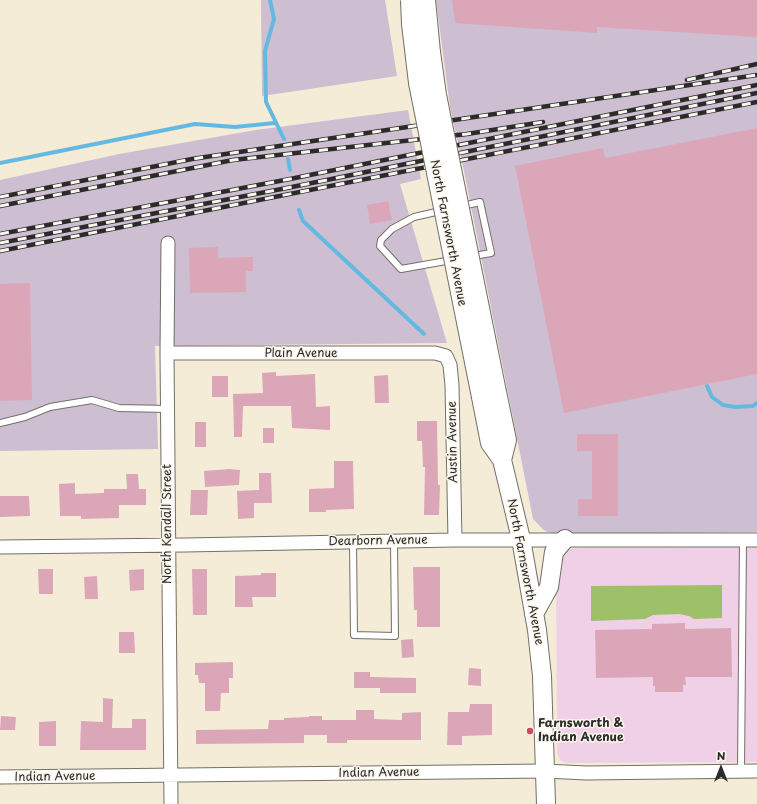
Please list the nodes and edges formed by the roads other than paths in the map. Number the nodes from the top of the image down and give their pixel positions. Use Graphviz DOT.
graph roads {
  1 [pos="410,0"];
  2 [pos="426,0"];
  3 [pos="168,243"];
  4 [pos="380,246"];
  5 [pos="435,353"];
  6 [pos="167,354"];
  7 [pos="489,394"];
  8 [pos="168,409"];
  9 [pos="0,423"];
  10 [pos="521,539"];
  11 [pos="565,539"];
  12 [pos="455,540"];
  13 [pos="743,540"];
  14 [pos="757,540"];
  15 [pos="394,541"];
  16 [pos="353,542"];
  17 [pos="0,546"];
  18 [pos="168,546"];
  19 [pos="534,614"];
  20 [pos="757,771"];
  21 [pos="545,772"];
  22 [pos="741,772"];
  23 [pos="171,776"];
  24 [pos="0,777"];
  25 [pos="171,804"];
  26 [pos="546,804"];
  1 -- 7 [label="main road, North Farnsworth Avenue, bridge"];
  2 -- 7 [label="main road, North Farnsworth Avenue, bridge"];
  3 -- 6 [label="street, North Kendall Street"];
  4 -- 4 [label="lane"];
  5 -- 6 [label="street, Plain Avenue"];
  5 -- 12 [label="street, Austin Avenue"];
  6 -- 8 [label="street, North Kendall Street"];
  7 -- 10 [label="main road, North Farnsworth Avenue"];
  8 -- 9 [label="lane"];
  8 -- 18 [label="street, North Kendall Street"];
  10 -- 11 [label="street, Dearborn Avenue"];
  10 -- 12 [label="street, Dearborn Avenue"];
  10 -- 19 [label="main road, North Farnsworth Avenue"];
  11 -- 13 [label="street, Dearborn Avenue"];
  11 -- 19 [label="main road"];
  12 -- 15 [label="street, Dearborn Avenue"];
  13 -- 14 [label="street, Dearborn Avenue"];
  13 -- 22 [label="lane"];
  15 -- 16 [label="street, Dearborn Avenue"];
  15 -- 16 [label="lane"];
  16 -- 18 [label="street, Dearborn Avenue"];
  17 -- 18 [label="street, Dearborn Avenue"];
  18 -- 23 [label="street, North Kendall Street"];
  19 -- 21 [label="main road, North Farnsworth Avenue"];
  20 -- 22 [label="street, Indian Avenue"];
  21 -- 22 [label="street, Indian Avenue"];
  21 -- 23 [label="street, Indian Avenue"];
  21 -- 26 [label="main road, North Farnsworth Avenue"];
  23 -- 24 [label="street, Indian Avenue"];
  23 -- 25 [label="street, North Kendall Street"];
}
